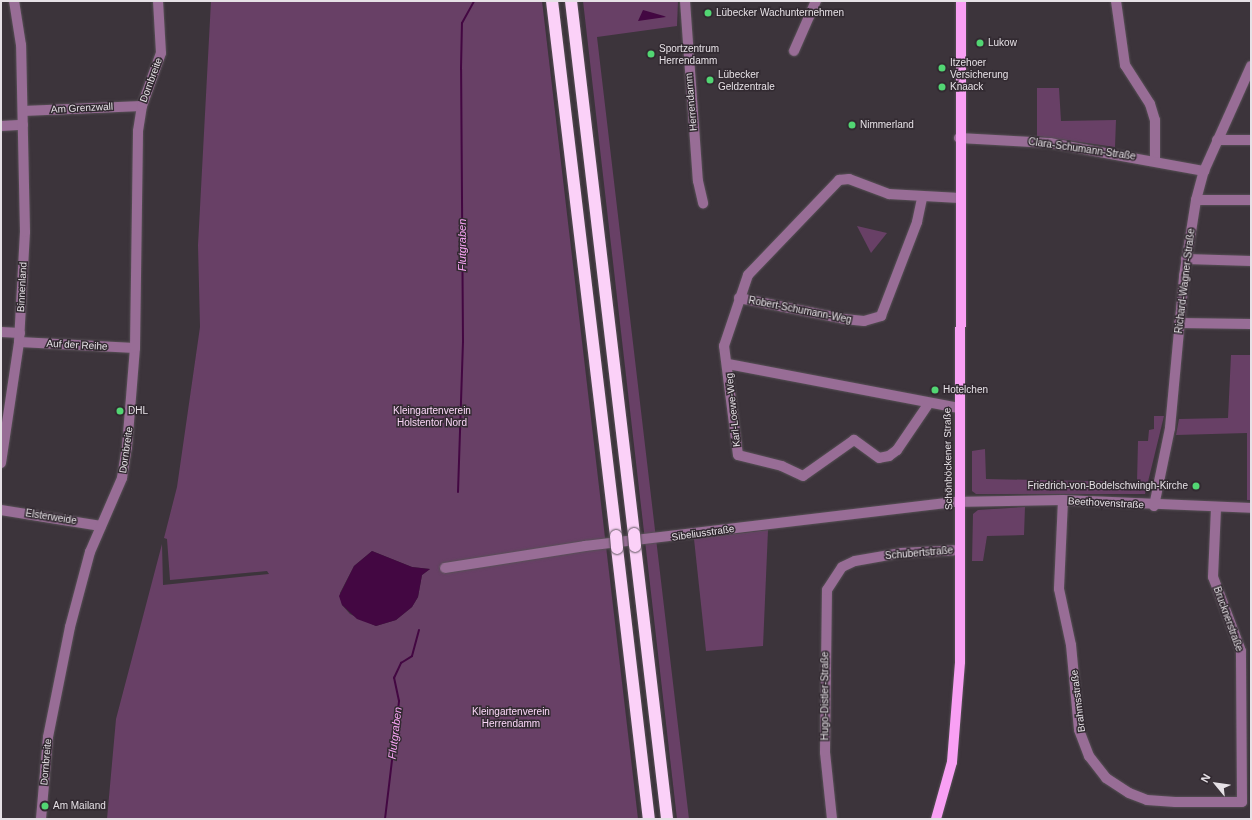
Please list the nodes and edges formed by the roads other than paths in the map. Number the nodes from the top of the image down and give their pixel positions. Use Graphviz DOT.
graph roads {
  1 [pos="14,1"];
  2 [pos="158,1"];
  3 [pos="552,1"];
  4 [pos="571,1"];
  5 [pos="685,1"];
  6 [pos="816,1"];
  7 [pos="961,1"];
  8 [pos="1116,1"];
  9 [pos="794,51"];
  10 [pos="1251,66"];
  11 [pos="142,106"];
  12 [pos="23,111"];
  13 [pos="23,125"];
  14 [pos="1,126"];
  15 [pos="959,138"];
  16 [pos="1217,140"];
  17 [pos="1251,140"];
  18 [pos="1155,160"];
  19 [pos="1204,171"];
  20 [pos="922,198"];
  21 [pos="960,198"];
  22 [pos="1196,200"];
  23 [pos="1251,200"];
  24 [pos="703,203"];
  25 [pos="1186,259"];
  26 [pos="1251,261"];
  27 [pos="740,298"];
  28 [pos="1179,323"];
  29 [pos="1251,324"];
  30 [pos="1,332"];
  31 [pos="20,338"];
  32 [pos="135,348"];
  33 [pos="728,364"];
  34 [pos="929,403"];
  35 [pos="959,408"];
  36 [pos="1,463"];
  37 [pos="1063,500"];
  38 [pos="961,503"];
  39 [pos="1154,506"];
  40 [pos="1216,508"];
  41 [pos="1251,508"];
  42 [pos="1,510"];
  43 [pos="101,526"];
  44 [pos="960,550"];
  45 [pos="445,568"];
  46 [pos="835,575"];
  47 [pos="1242,802"];
  48 [pos="41,819"];
  49 [pos="649,819"];
  50 [pos="668,819"];
  51 [pos="832,819"];
  52 [pos="936,819"];
  1 -- 12 [label="street, Binnenland"];
  2 -- 11 [label="street, Dornbreite"];
  3 -- 49 [label="highway"];
  4 -- 50 [label="highway"];
  5 -- 24 [label="street, Herrendamm"];
  6 -- 9 [label="street"];
  7 -- 15 [label="main road, Schönböckener Straße"];
  8 -- 18 [label="street"];
  10 -- 16 [label="street, Richard-Wagner-Straße"];
  11 -- 12 [label="street, Am Grenzwall"];
  11 -- 32 [label="street, Dornbreite"];
  12 -- 13 [label="street, Binnenland"];
  13 -- 14 [label="street"];
  13 -- 31 [label="street, Binnenland"];
  15 -- 18 [label="street, Clara-Schumann-Straße"];
  15 -- 21 [label="main road, Schönböckener Straße"];
  16 -- 17 [label="street"];
  16 -- 19 [label="street, Richard-Wagner-Straße"];
  18 -- 19 [label="street, Clara-Schumann-Straße"];
  19 -- 22 [label="street, Richard-Wagner-Straße"];
  20 -- 21 [label="street, Robert-Schumann-Weg"];
  20 -- 27 [label="street, Robert-Schumann-Weg"];
  20 -- 27 [label="street, Robert-Schumann-Weg"];
  21 -- 35 [label="main road, Schönböckener Straße"];
  22 -- 23 [label="street"];
  22 -- 25 [label="street, Richard-Wagner-Straße"];
  25 -- 26 [label="street"];
  25 -- 28 [label="street, Richard-Wagner-Straße"];
  27 -- 33 [label="street, Karl-Loewe-Weg"];
  28 -- 29 [label="street"];
  28 -- 39 [label="street, Richard-Wagner-Straße"];
  30 -- 31 [label="street, Auf der Reihe"];
  31 -- 32 [label="street, Auf der Reihe"];
  31 -- 36 [label="street, Binnenland"];
  32 -- 43 [label="street, Dornbreite"];
  33 -- 34 [label="street, Karl-Loewe-Weg"];
  33 -- 34 [label="street, Karl-Loewe-Weg"];
  34 -- 35 [label="street, Karl-Loewe-Weg"];
  35 -- 38 [label="main road, Schönböckener Straße"];
  37 -- 38 [label="street, Beethovenstraße"];
  37 -- 39 [label="street, Beethovenstraße"];
  37 -- 47 [label="street, Brahmsstraße"];
  38 -- 44 [label="main road, Schönböckener Straße"];
  38 -- 45 [label="street, Sibeliusstraße"];
  39 -- 40 [label="street, Beethovenstraße"];
  40 -- 41 [label="street, Beethovenstraße"];
  40 -- 47 [label="street, Brucknerstraße"];
  42 -- 43 [label="street, Elsterweide"];
  43 -- 48 [label="street, Dornbreite"];
  44 -- 46 [label="street, Schubertstraße"];
  44 -- 52 [label="main road, Schönböckener Straße"];
  46 -- 51 [label="street, Hugo-Distler-Straße"];
}
